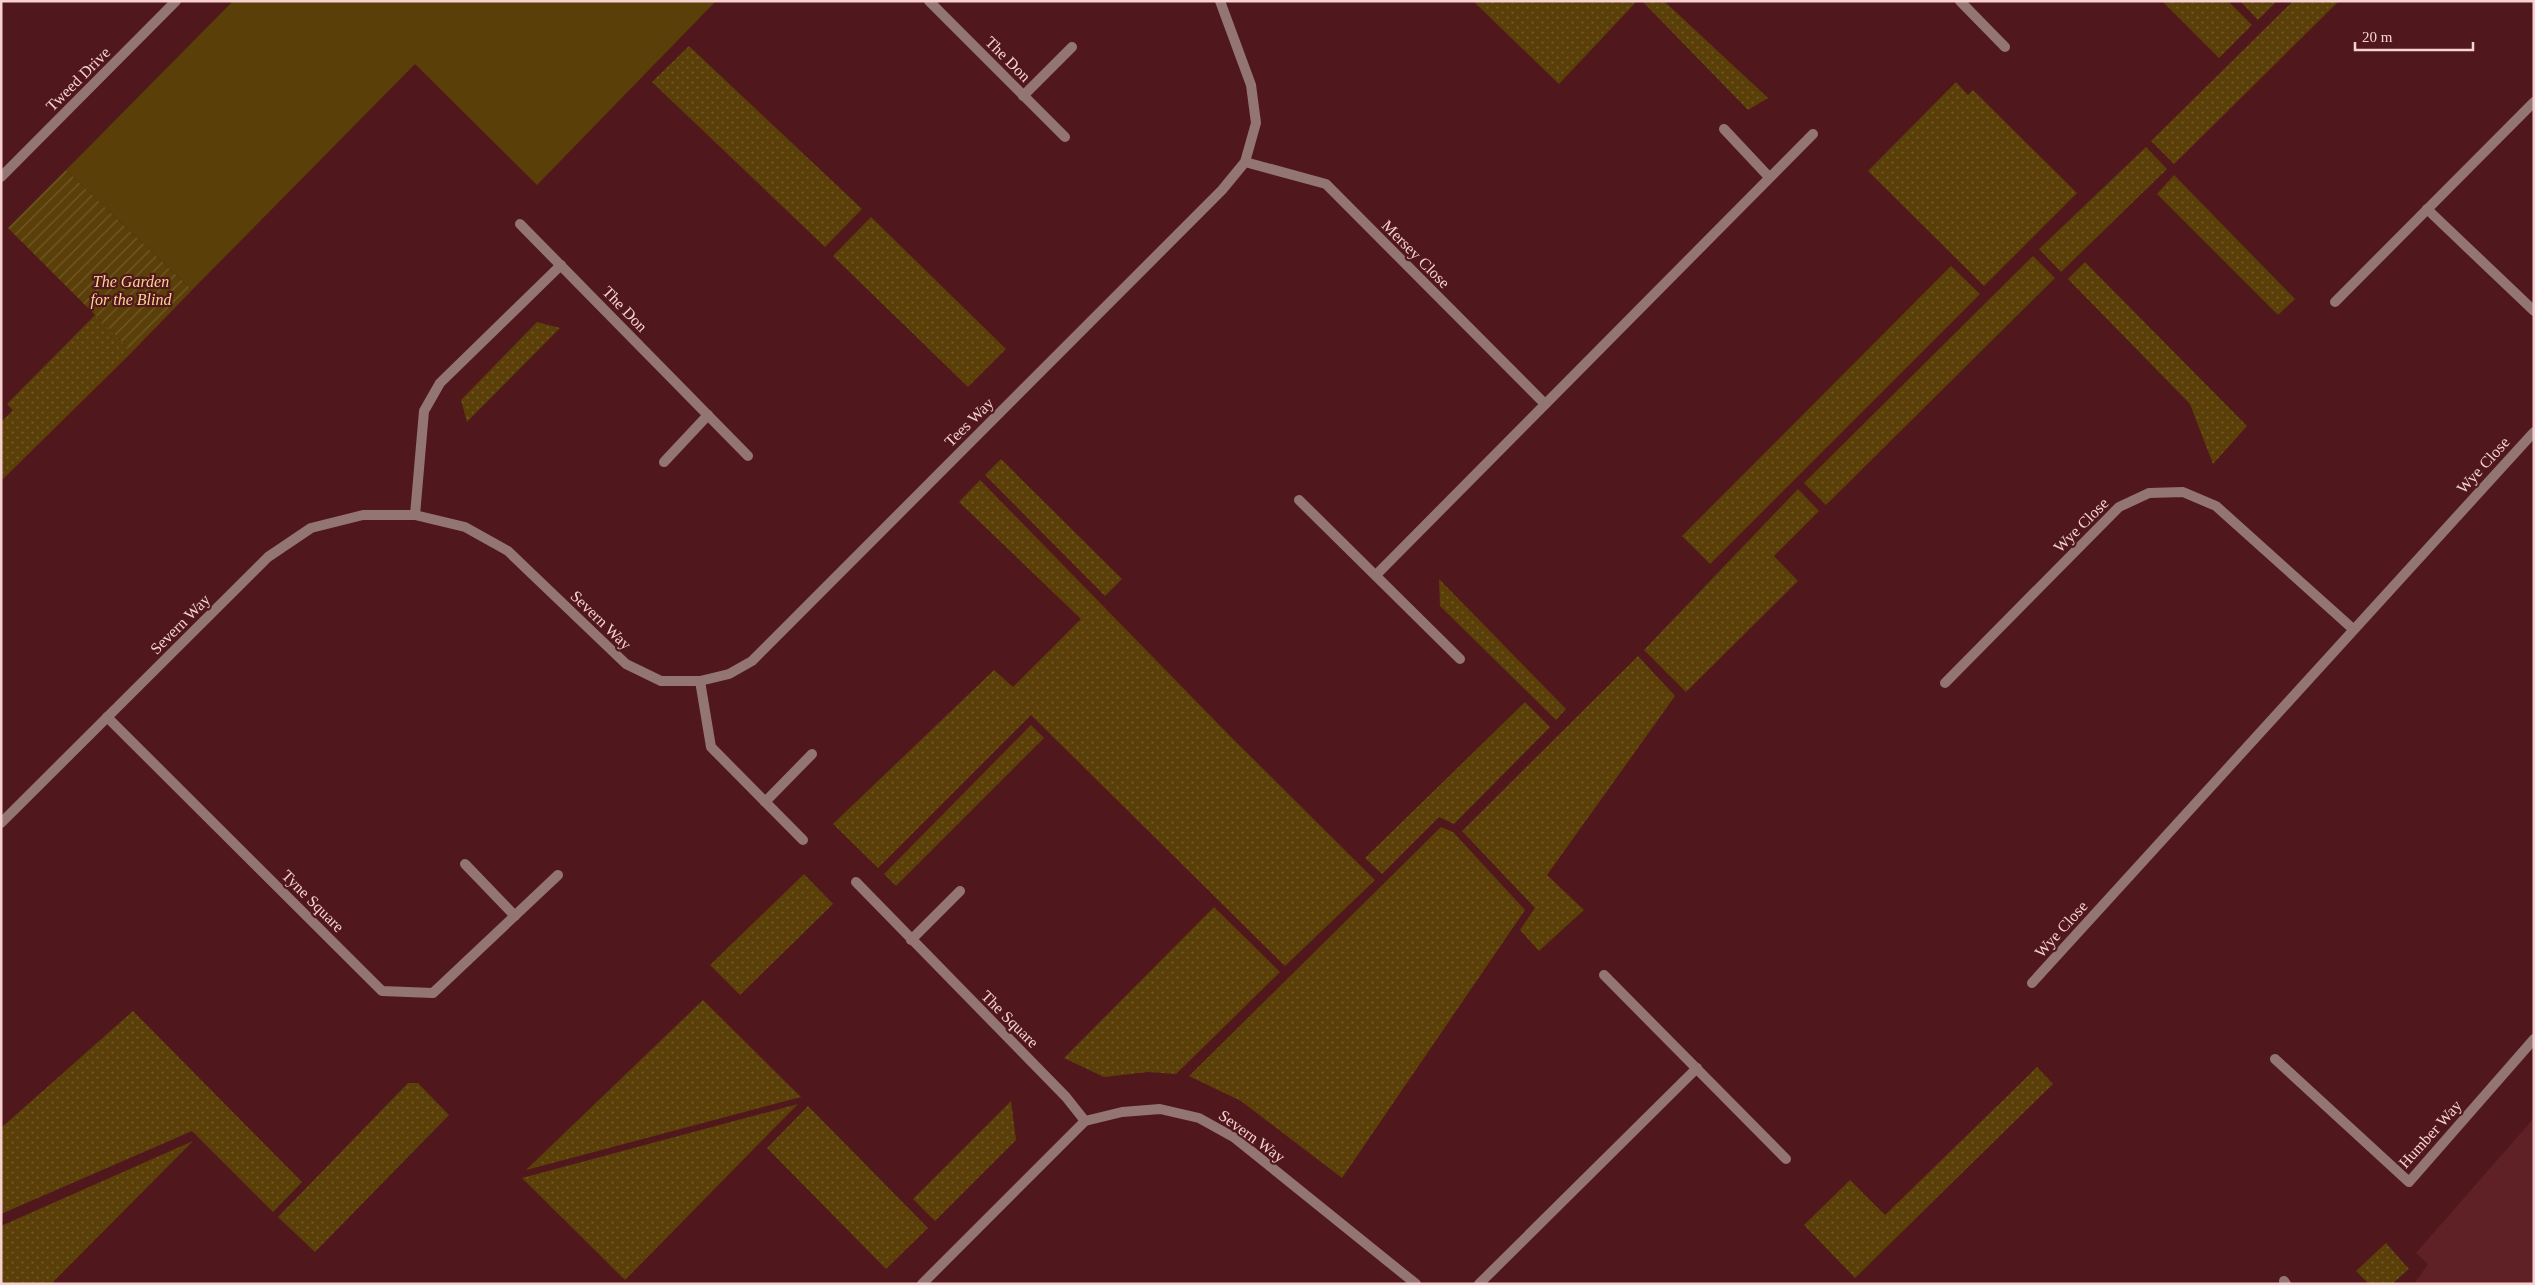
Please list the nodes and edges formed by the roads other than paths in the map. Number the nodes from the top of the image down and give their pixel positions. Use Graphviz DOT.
graph roads {
  1 [pos="176,1"];
  2 [pos="929,1"];
  3 [pos="1220,1"];
  4 [pos="1966,3"];
  5 [pos="1072,47"];
  6 [pos="2005,47"];
  7 [pos="1023,96"];
  8 [pos="2534,102"];
  9 [pos="1724,129"];
  10 [pos="1813,134"];
  11 [pos="1065,137"];
  12 [pos="1245,162"];
  13 [pos="1,177"];
  14 [pos="1769,177"];
  15 [pos="2427,209"];
  16 [pos="520,224"];
  17 [pos="561,265"];
  18 [pos="2335,302"];
  19 [pos="2534,311"];
  20 [pos="1545,404"];
  21 [pos="708,415"];
  22 [pos="2534,432"];
  23 [pos="748,456"];
  24 [pos="664,462"];
  25 [pos="1299,500"];
  26 [pos="415,515"];
  27 [pos="1376,576"];
  28 [pos="2354,629"];
  29 [pos="1460,658"];
  30 [pos="700,681"];
  31 [pos="1946,683"];
  32 [pos="107,717"];
  33 [pos="812,754"];
  34 [pos="765,802"];
  35 [pos="1,823"];
  36 [pos="803,840"];
  37 [pos="466,864"];
  38 [pos="558,875"];
  39 [pos="856,882"];
  40 [pos="960,891"];
  41 [pos="515,916"];
  42 [pos="912,940"];
  43 [pos="1604,975"];
  44 [pos="2032,983"];
  45 [pos="2534,1039"];
  46 [pos="2275,1059"];
  47 [pos="1697,1068"];
  48 [pos="1085,1122"];
  49 [pos="1786,1159"];
  50 [pos="922,1284"];
  51 [pos="1416,1284"];
  52 [pos="1479,1284"];
  1 -- 13 [label="street, Tweed Drive"];
  2 -- 7 [label="street, The Don"];
  3 -- 12 [label="street"];
  4 -- 6 [label="street"];
  5 -- 7 [label="street"];
  7 -- 11 [label="street, The Don"];
  8 -- 15 [label="street"];
  9 -- 14 [label="street"];
  10 -- 14 [label="street"];
  12 -- 20 [label="street, Mersey Close"];
  12 -- 30 [label="street, Tees Way"];
  14 -- 20 [label="street"];
  15 -- 18 [label="street"];
  15 -- 19 [label="street"];
  16 -- 17 [label="street, The Don"];
  17 -- 21 [label="street, The Don"];
  17 -- 26 [label="street"];
  20 -- 27 [label="street"];
  21 -- 23 [label="street, The Don"];
  21 -- 24 [label="street"];
  22 -- 28 [label="street, Wye Close"];
  25 -- 27 [label="street"];
  26 -- 30 [label="street, Severn Way"];
  26 -- 32 [label="street, Severn Way"];
  27 -- 29 [label="street"];
  28 -- 31 [label="street, Wye Close"];
  28 -- 44 [label="street, Wye Close"];
  30 -- 34 [label="street"];
  32 -- 35 [label="street, Severn Way"];
  32 -- 41 [label="street, Tyne Square"];
  33 -- 34 [label="street"];
  34 -- 36 [label="street"];
  37 -- 41 [label="street"];
  38 -- 41 [label="street, Tyne Square"];
  39 -- 42 [label="street, The Square"];
  40 -- 42 [label="street"];
  42 -- 48 [label="street, The Square"];
  43 -- 47 [label="street"];
  45 -- 46 [label="street, Humber Way"];
  47 -- 49 [label="street"];
  47 -- 52 [label="street"];
  48 -- 50 [label="street, Severn Way"];
  48 -- 51 [label="street, Severn Way"];
}
